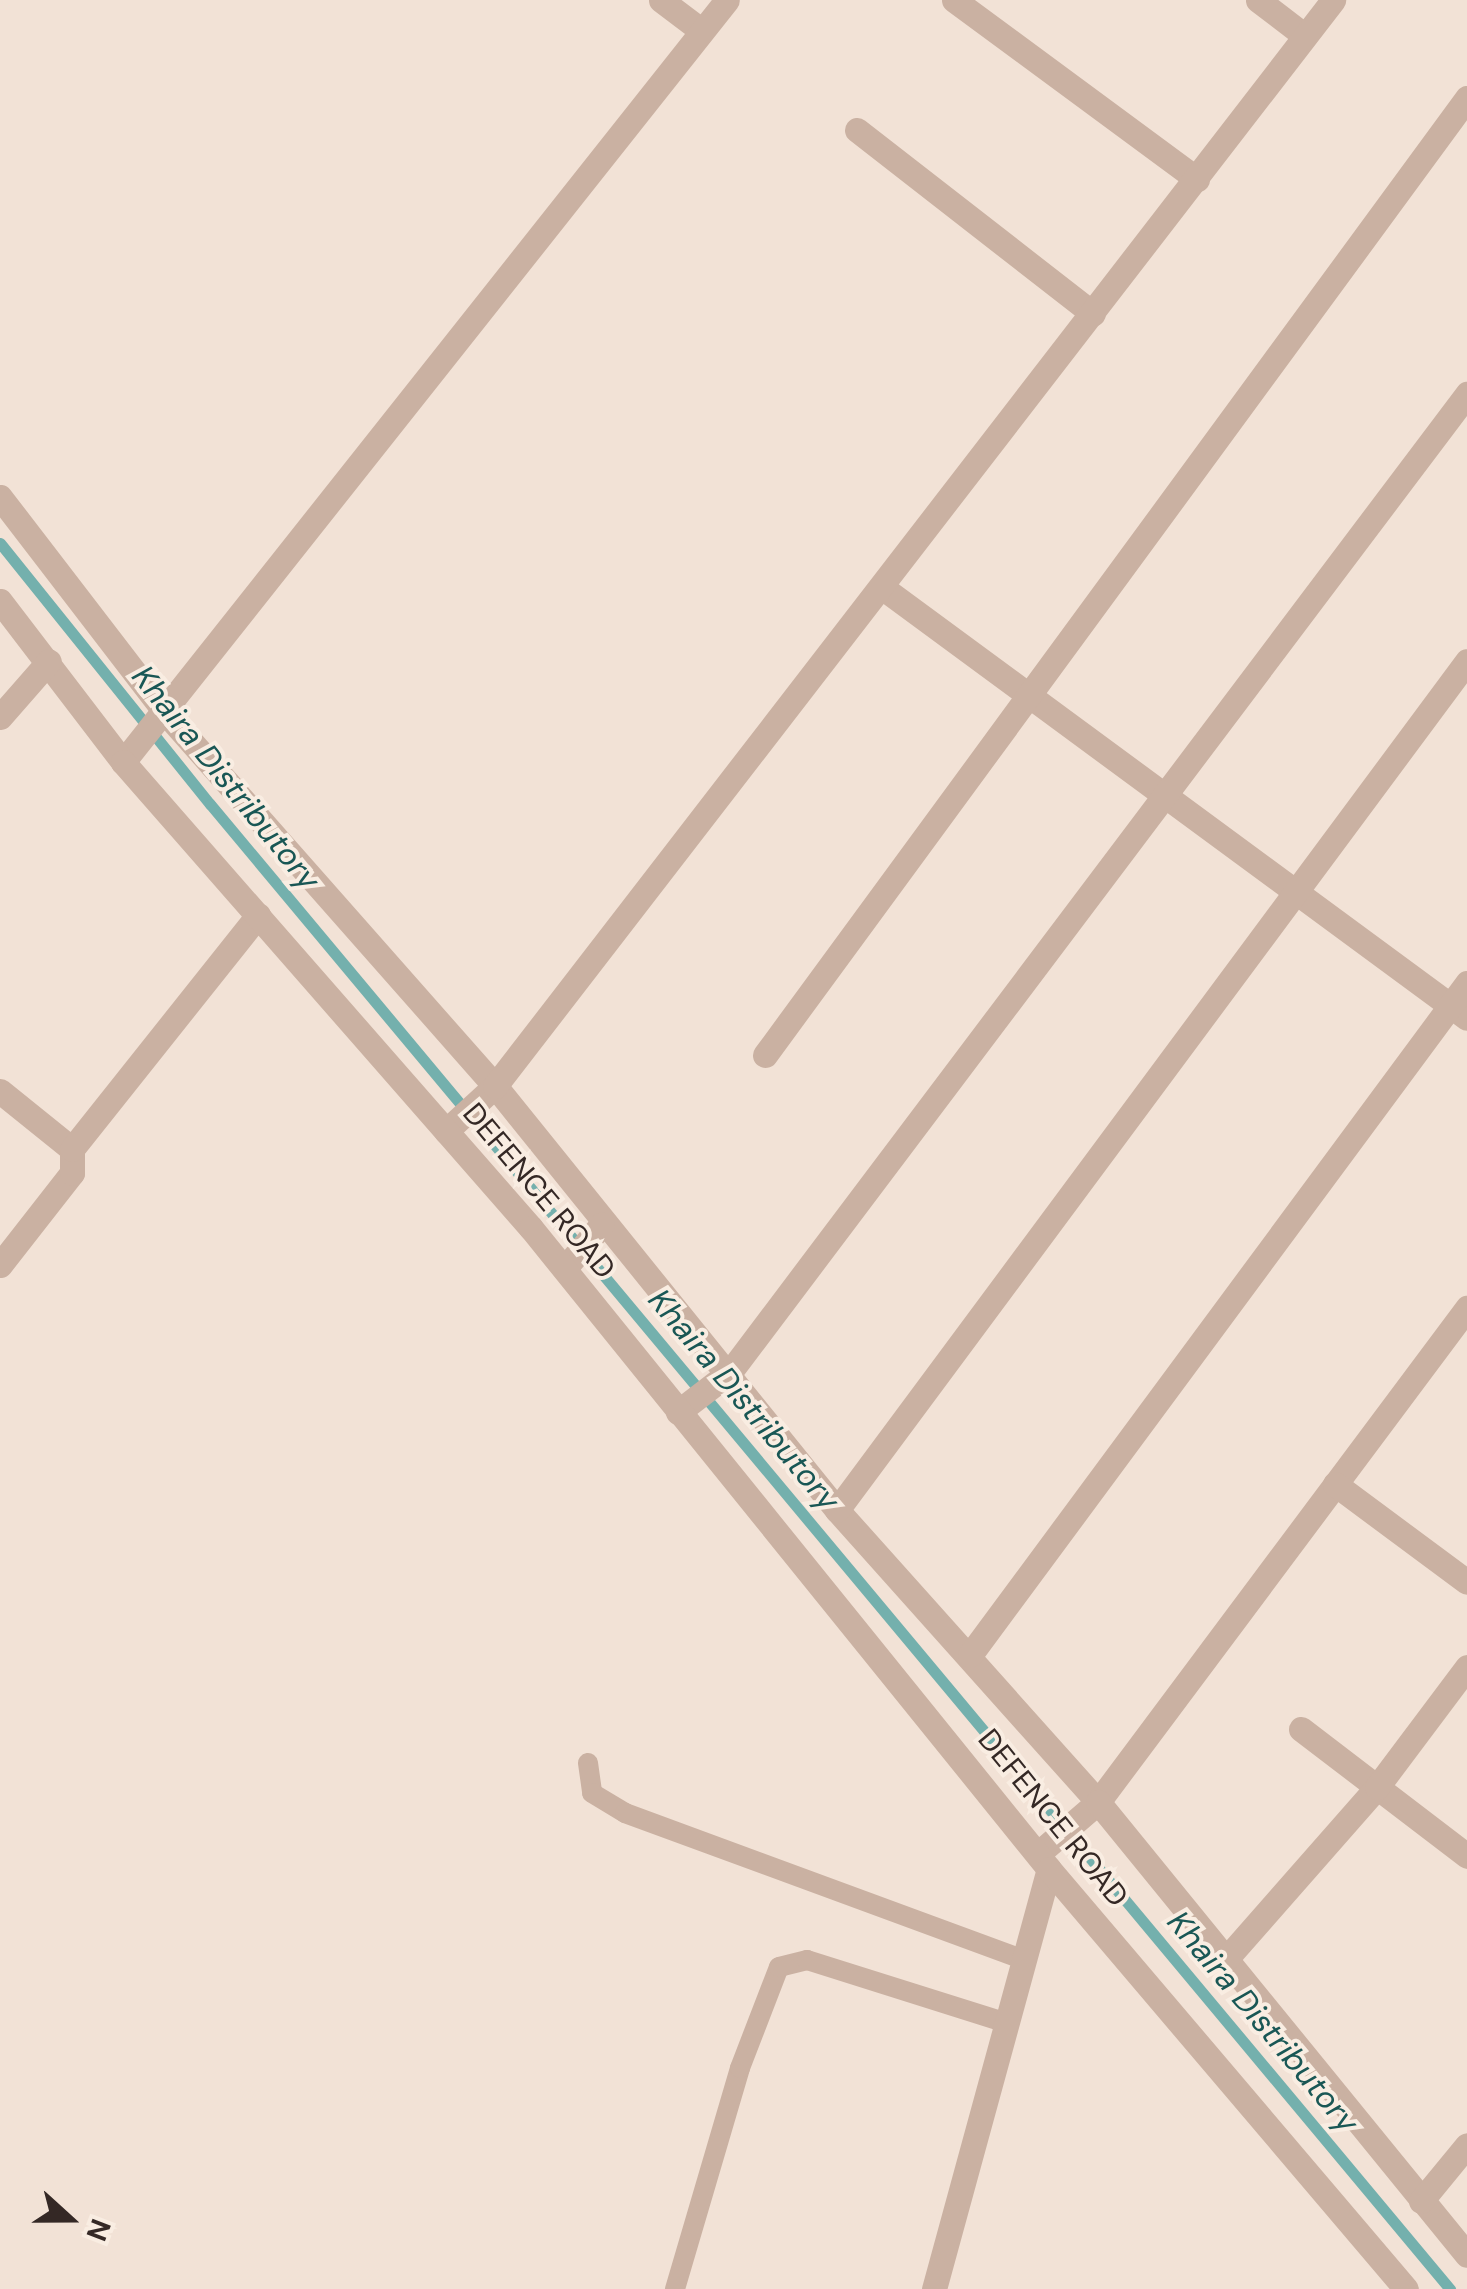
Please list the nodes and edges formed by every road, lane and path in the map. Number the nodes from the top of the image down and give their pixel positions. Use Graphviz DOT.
graph roads {
  1 [pos="660,0"];
  2 [pos="727,0"];
  3 [pos="954,0"];
  4 [pos="1258,0"];
  5 [pos="1333,0"];
  6 [pos="702,32"];
  7 [pos="1305,36"];
  8 [pos="1467,98"];
  9 [pos="857,130"];
  10 [pos="1196,178"];
  11 [pos="1094,314"];
  12 [pos="1467,394"];
  13 [pos="0,497"];
  14 [pos="883,588"];
  15 [pos="0,601"];
  16 [pos="49,660"];
  17 [pos="1467,661"];
  18 [pos="1029,695"];
  19 [pos="161,716"];
  20 [pos="0,717"];
  21 [pos="132,752"];
  22 [pos="1167,797"];
  23 [pos="1296,892"];
  24 [pos="258,915"];
  25 [pos="1467,983"];
  26 [pos="1458,1012"];
  27 [pos="765,1055"];
  28 [pos="0,1091"];
  29 [pos="488,1093"];
  30 [pos="451,1126"];
  31 [pos="72,1149"];
  32 [pos="596,1230"];
  33 [pos="569,1264"];
  34 [pos="0,1265"];
  35 [pos="1467,1308"];
  36 [pos="724,1378"];
  37 [pos="685,1407"];
  38 [pos="1336,1484"];
  39 [pos="837,1510"];
  40 [pos="1467,1582"];
  41 [pos="970,1655"];
  42 [pos="1467,1667"];
  43 [pos="1301,1729"];
  44 [pos="588,1764"];
  45 [pos="1377,1787"];
  46 [pos="1092,1807"];
  47 [pos="1047,1854"];
  48 [pos="1467,1856"];
  49 [pos="1226,1959"];
  50 [pos="1024,1960"];
  51 [pos="1007,2022"];
  52 [pos="1467,2145"];
  53 [pos="1421,2201"];
  54 [pos="1467,2255"];
  55 [pos="675,2289"];
  56 [pos="934,2289"];
  57 [pos="1406,2289"];
  1 -- 6 [label="street"];
  2 -- 6 [label="street"];
  3 -- 10 [label="street"];
  4 -- 7 [label="street"];
  5 -- 7 [label="street"];
  6 -- 19 [label="street"];
  7 -- 10 [label="street"];
  8 -- 18 [label="street"];
  9 -- 11 [label="street"];
  10 -- 11 [label="street"];
  11 -- 14 [label="street"];
  12 -- 22 [label="street"];
  13 -- 19 [label="street"];
  14 -- 18 [label="street"];
  14 -- 29 [label="street"];
  15 -- 16 [label="street, DEFENCE ROAD"];
  16 -- 20 [label="street"];
  16 -- 21 [label="street, DEFENCE ROAD"];
  17 -- 23 [label="street"];
  18 -- 22 [label="street"];
  18 -- 27 [label="street"];
  19 -- 21 [label="street"];
  19 -- 29 [label="street"];
  21 -- 24 [label="street, DEFENCE ROAD"];
  22 -- 23 [label="street"];
  22 -- 36 [label="street"];
  23 -- 26 [label="street"];
  23 -- 39 [label="street"];
  24 -- 30 [label="street, DEFENCE ROAD"];
  24 -- 31 [label="street"];
  25 -- 26 [label="street"];
  26 -- 41 [label="street"];
  28 -- 31 [label="street"];
  29 -- 30 [label="street"];
  29 -- 32 [label="street"];
  30 -- 33 [label="street, DEFENCE ROAD"];
  31 -- 34 [label="street"];
  32 -- 33 [label="street"];
  32 -- 36 [label="street"];
  33 -- 37 [label="street, DEFENCE ROAD"];
  35 -- 38 [label="street"];
  36 -- 37 [label="street"];
  36 -- 39 [label="street"];
  37 -- 47 [label="street, DEFENCE ROAD"];
  38 -- 40 [label="street"];
  38 -- 46 [label="street"];
  39 -- 41 [label="street"];
  41 -- 46 [label="street"];
  42 -- 45 [label="street"];
  43 -- 45 [label="street"];
  44 -- 50 [label="lane"];
  45 -- 48 [label="street"];
  45 -- 49 [label="street"];
  46 -- 47 [label="street"];
  46 -- 49 [label="street"];
  47 -- 50 [label="street"];
  47 -- 57 [label="street, DEFENCE ROAD"];
  49 -- 53 [label="street"];
  50 -- 51 [label="street"];
  51 -- 55 [label="lane"];
  51 -- 56 [label="street"];
  52 -- 53 [label="street"];
  53 -- 54 [label="street"];
}
